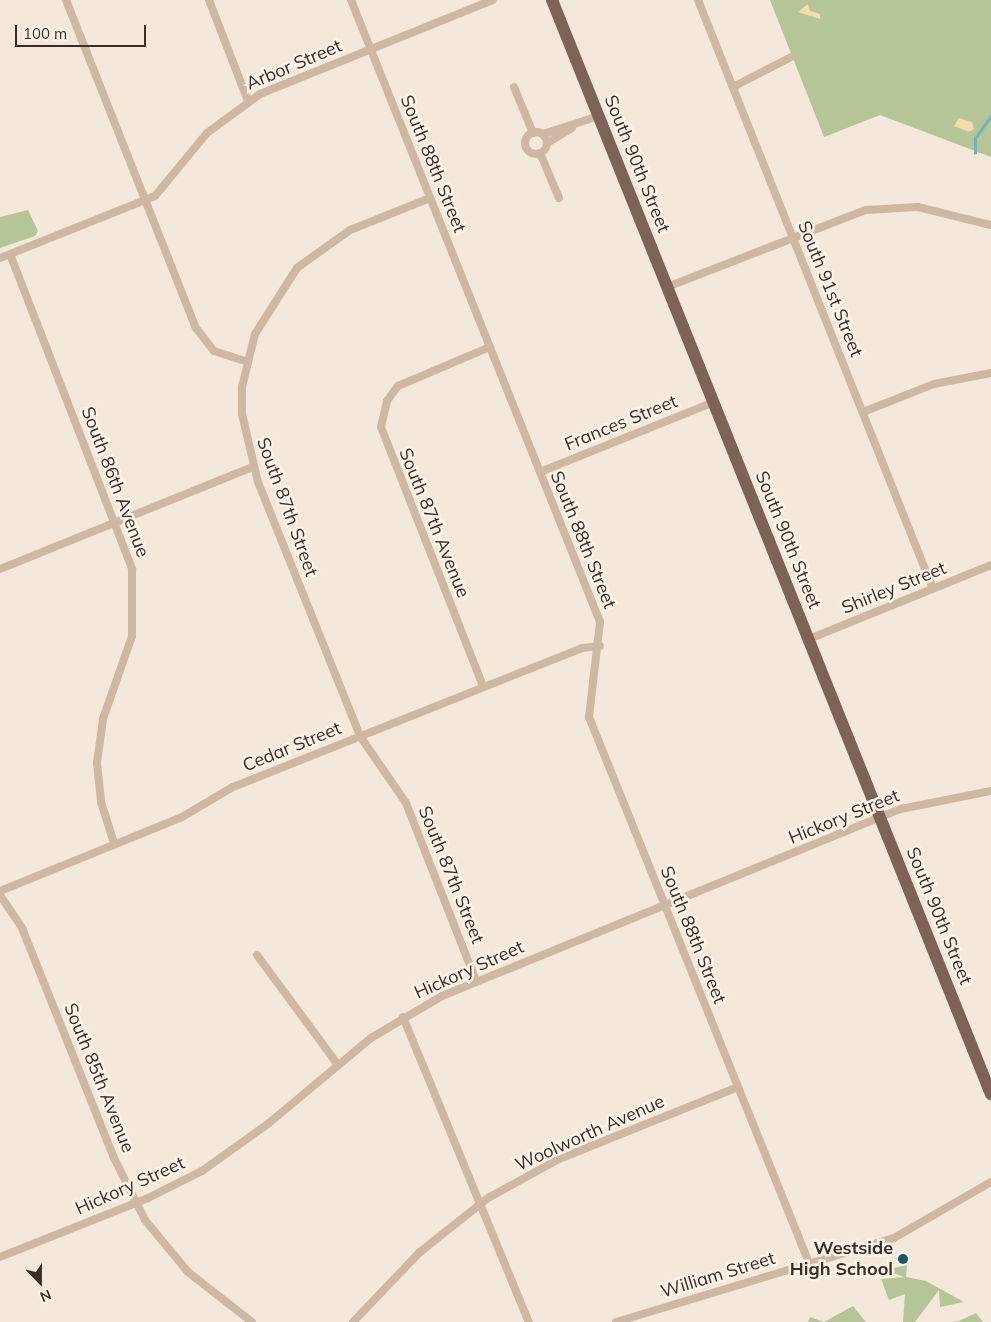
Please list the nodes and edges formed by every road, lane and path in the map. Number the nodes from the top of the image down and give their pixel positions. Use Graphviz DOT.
graph roads {
  1 [pos="66,0"];
  2 [pos="208,0"];
  3 [pos="351,0"];
  4 [pos="493,0"];
  5 [pos="552,0"];
  6 [pos="698,0"];
  7 [pos="371,49"];
  8 [pos="791,56"];
  9 [pos="514,87"];
  10 [pos="732,87"];
  11 [pos="248,101"];
  12 [pos="599,116"];
  13 [pos="574,126"];
  14 [pos="533,133"];
  15 [pos="543,134"];
  16 [pos="547,144"];
  17 [pos="540,153"];
  18 [pos="430,198"];
  19 [pos="558,198"];
  20 [pos="146,200"];
  21 [pos="991,225"];
  22 [pos="792,237"];
  23 [pos="10,254"];
  24 [pos="0,258"];
  25 [pos="668,287"];
  26 [pos="490,347"];
  27 [pos="247,362"];
  28 [pos="991,373"];
  29 [pos="714,402"];
  30 [pos="863,412"];
  31 [pos="253,467"];
  32 [pos="540,472"];
  33 [pos="118,522"];
  34 [pos="991,565"];
  35 [pos="0,569"];
  36 [pos="933,589"];
  37 [pos="809,639"];
  38 [pos="600,646"];
  39 [pos="483,686"];
  40 [pos="360,736"];
  41 [pos="991,791"];
  42 [pos="881,817"];
  43 [pos="114,843"];
  44 [pos="0,891"];
  45 [pos="0,895"];
  46 [pos="665,905"];
  47 [pos="257,955"];
  48 [pos="476,981"];
  49 [pos="403,1017"];
  50 [pos="338,1065"];
  51 [pos="738,1087"];
  52 [pos="991,1094"];
  53 [pos="991,1182"];
  54 [pos="135,1202"];
  55 [pos="479,1205"];
  56 [pos="0,1257"];
  57 [pos="810,1263"];
  58 [pos="252,1322"];
  59 [pos="353,1322"];
  60 [pos="529,1322"];
  61 [pos="616,1322"];
  1 -- 20 [label="street"];
  2 -- 11 [label="street"];
  3 -- 7 [label="street, South 88th Street"];
  4 -- 7 [label="street, Arbor Street"];
  5 -- 12 [label="main road, South 90th Street"];
  6 -- 10 [label="street, South 91st Street"];
  7 -- 11 [label="street, Arbor Street"];
  7 -- 18 [label="street, South 88th Street"];
  8 -- 10 [label="street"];
  9 -- 14 [label="street"];
  10 -- 22 [label="street, South 91st Street"];
  11 -- 20 [label="street, Arbor Street"];
  12 -- 13 [label="street"];
  12 -- 25 [label="main road, South 90th Street"];
  13 -- 15 [label="street"];
  13 -- 16 [label="street"];
  14 -- 15 [label="street"];
  14 -- 17 [label="street"];
  15 -- 16 [label="street"];
  16 -- 17 [label="street"];
  17 -- 19 [label="street"];
  18 -- 26 [label="street, South 88th Street"];
  18 -- 27 [label="street, South 87th Street"];
  20 -- 23 [label="street, Arbor Street"];
  20 -- 27 [label="street"];
  21 -- 22 [label="street"];
  22 -- 25 [label="street"];
  22 -- 30 [label="street, South 91st Street"];
  23 -- 24 [label="street, Arbor Street"];
  23 -- 33 [label="street, South 86th Avenue"];
  25 -- 29 [label="main road, South 90th Street"];
  26 -- 32 [label="street, South 88th Street"];
  26 -- 39 [label="street, South 87th Avenue"];
  27 -- 31 [label="street, South 87th Street"];
  28 -- 30 [label="street"];
  29 -- 32 [label="street, Frances Street"];
  29 -- 37 [label="main road, South 90th Street"];
  30 -- 36 [label="street, South 91st Street"];
  31 -- 33 [label="street"];
  31 -- 40 [label="street, South 87th Street"];
  32 -- 38 [label="street, South 88th Street"];
  33 -- 35 [label="street"];
  33 -- 43 [label="street, South 86th Avenue"];
  34 -- 36 [label="street, Shirley Street"];
  36 -- 37 [label="street, Shirley Street"];
  37 -- 42 [label="main road, South 90th Street"];
  38 -- 39 [label="street, Cedar Street"];
  38 -- 46 [label="street, South 88th Street"];
  39 -- 40 [label="street, Cedar Street"];
  40 -- 43 [label="street, Cedar Street"];
  40 -- 48 [label="street, South 87th Street"];
  41 -- 42 [label="street, Hickory Street"];
  42 -- 46 [label="street, Hickory Street"];
  42 -- 52 [label="main road, South 90th Street"];
  43 -- 44 [label="street, Cedar Street"];
  45 -- 54 [label="street, South 85th Avenue"];
  46 -- 48 [label="street, Hickory Street"];
  46 -- 51 [label="street, South 88th Street"];
  47 -- 50 [label="street"];
  48 -- 49 [label="street, Hickory Street"];
  49 -- 50 [label="street, Hickory Street"];
  49 -- 55 [label="street"];
  50 -- 54 [label="street, Hickory Street"];
  51 -- 55 [label="street, Woolworth Avenue"];
  51 -- 57 [label="street, South 88th Street"];
  53 -- 57 [label="street, William Street"];
  54 -- 56 [label="street, Hickory Street"];
  54 -- 58 [label="street, South 85th Avenue"];
  55 -- 59 [label="street, Woolworth Avenue"];
  55 -- 60 [label="street"];
  57 -- 61 [label="street, William Street"];
}
